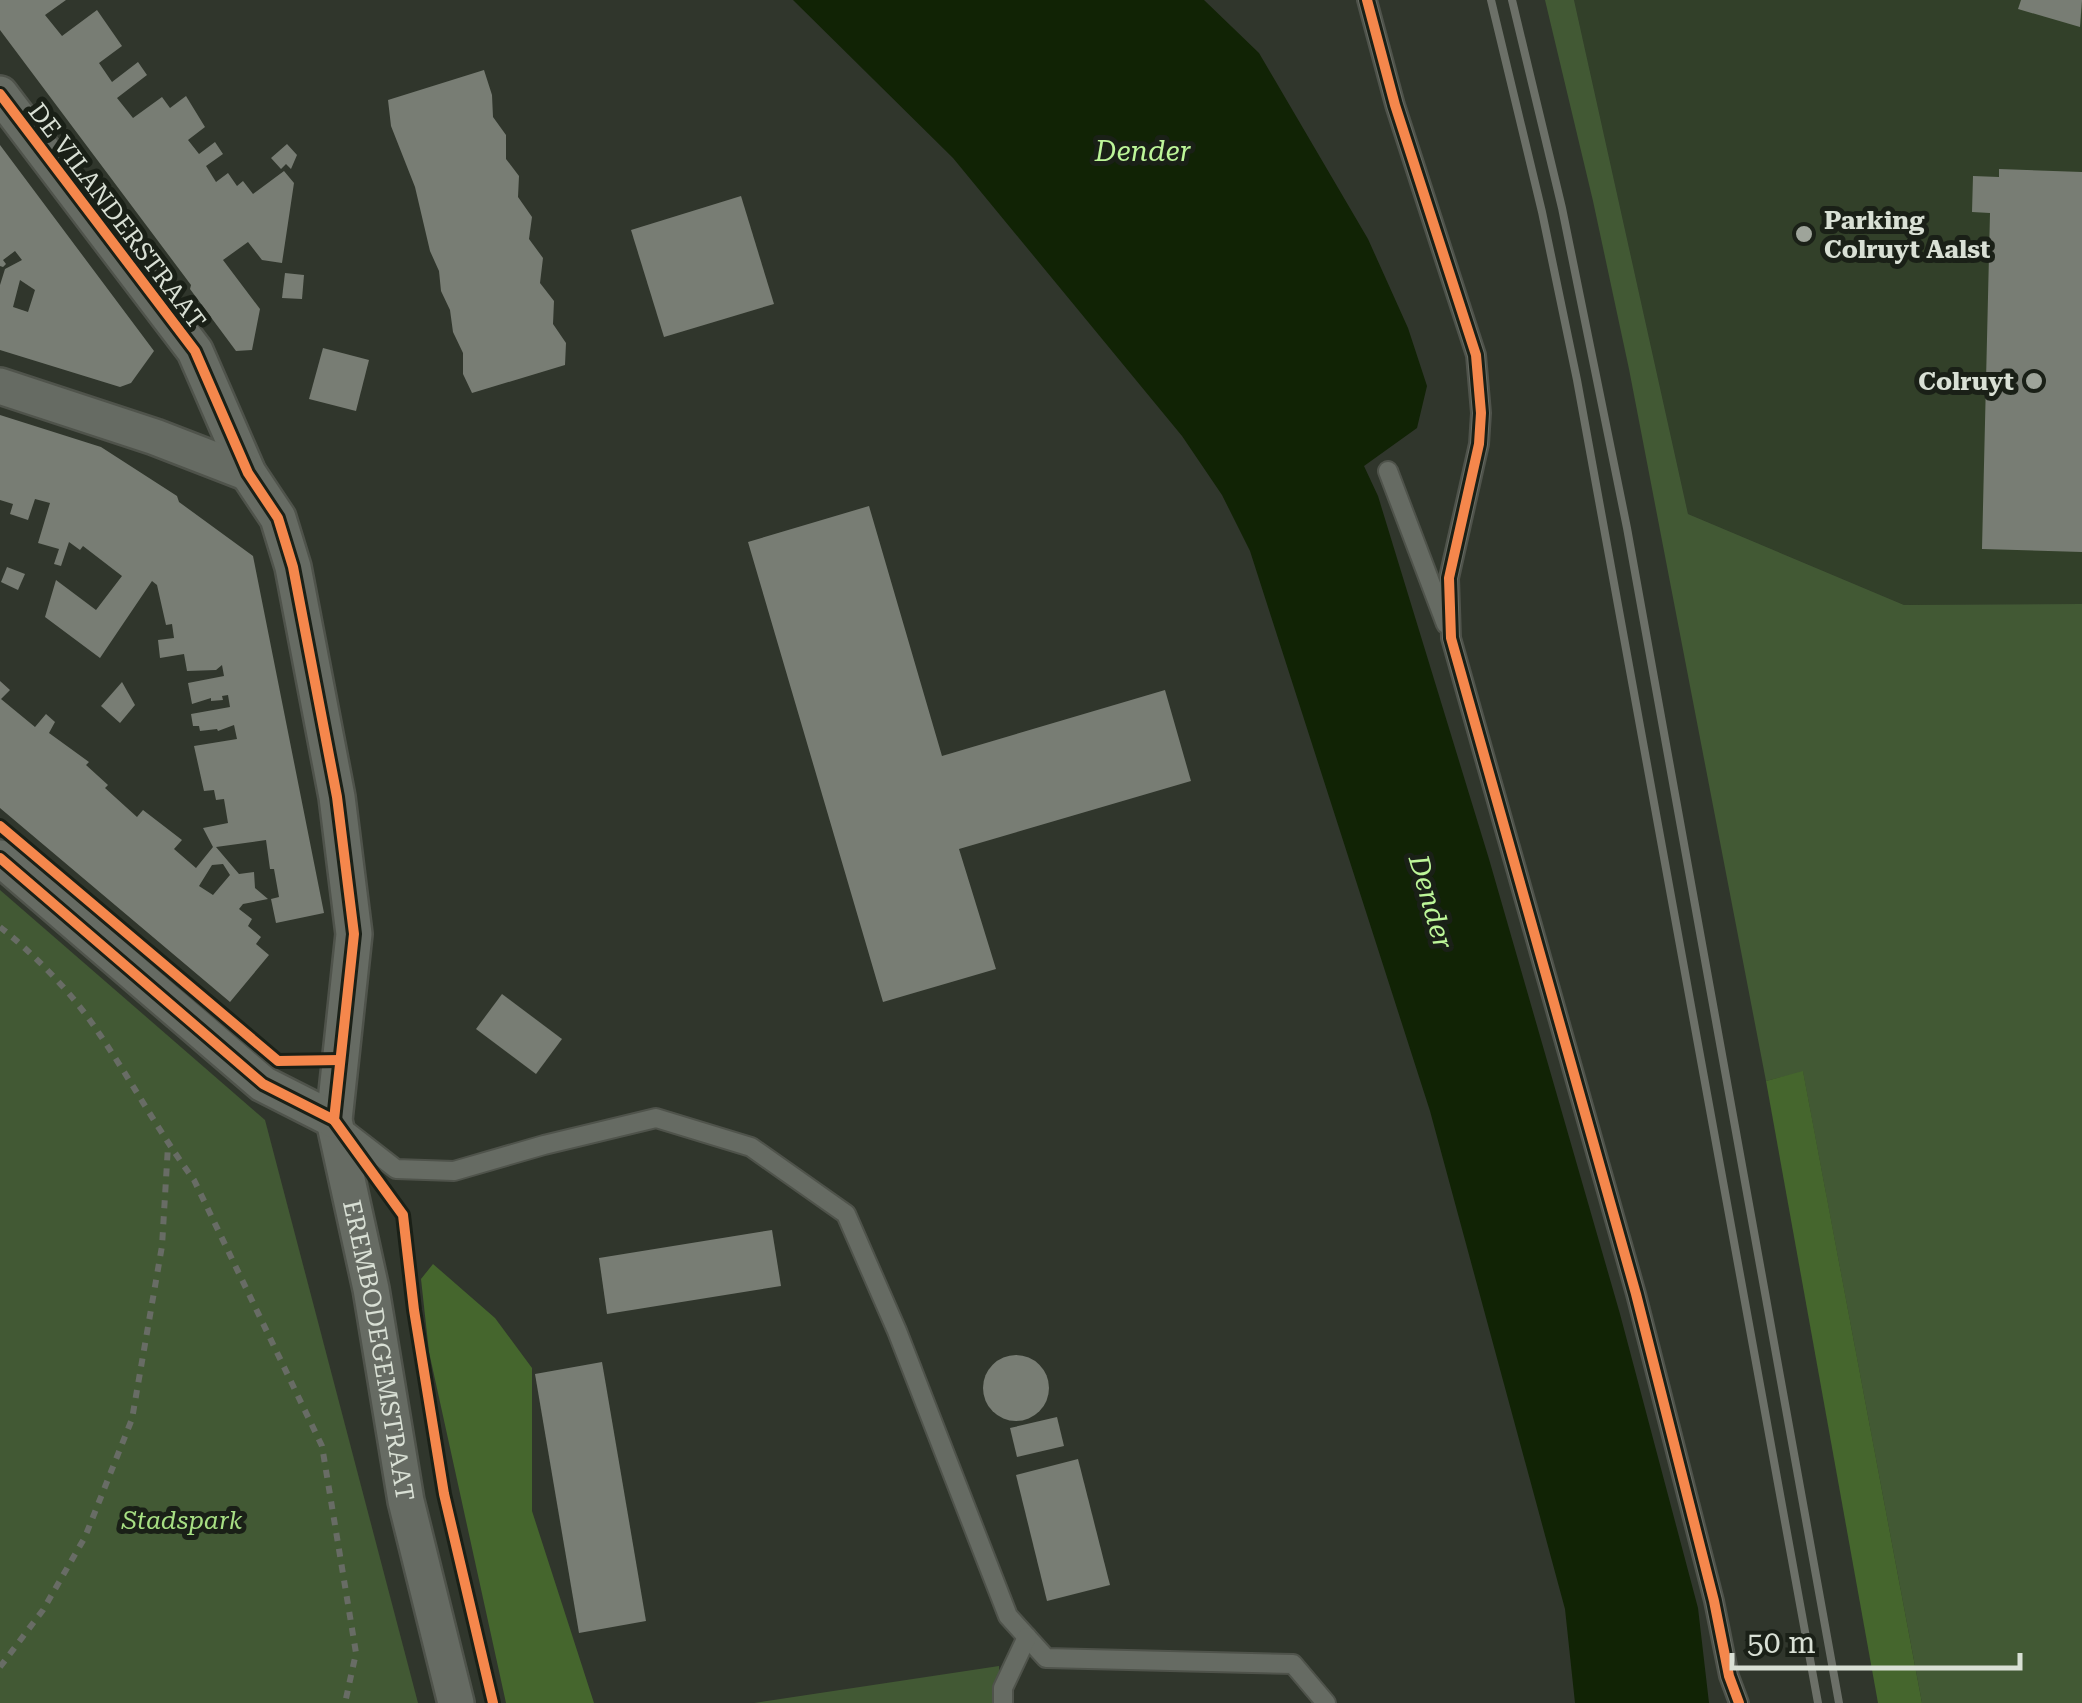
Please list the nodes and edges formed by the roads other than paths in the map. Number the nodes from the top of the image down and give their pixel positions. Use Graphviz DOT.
graph roads {
  1 [pos="1366,0"];
  2 [pos="0,94"];
  3 [pos="0,386"];
  4 [pos="1388,471"];
  5 [pos="248,473"];
  6 [pos="1451,638"];
  7 [pos="0,858"];
  8 [pos="334,1120"];
  9 [pos="1027,1637"];
  10 [pos="456,1703"];
  11 [pos="1003,1703"];
  12 [pos="1326,1703"];
  13 [pos="1738,1703"];
  1 -- 6 [label="lane"];
  2 -- 5 [label="street, DE VILANDERSTRAAT"];
  3 -- 5 [label="street"];
  4 -- 6 [label="lane"];
  5 -- 8 [label="street, EREMBODEGEMSTRAAT"];
  6 -- 13 [label="lane"];
  7 -- 8 [label="street"];
  8 -- 9 [label="lane"];
  8 -- 10 [label="street, EREMBODEGEMSTRAAT"];
  9 -- 11 [label="lane"];
  9 -- 12 [label="lane"];
}
